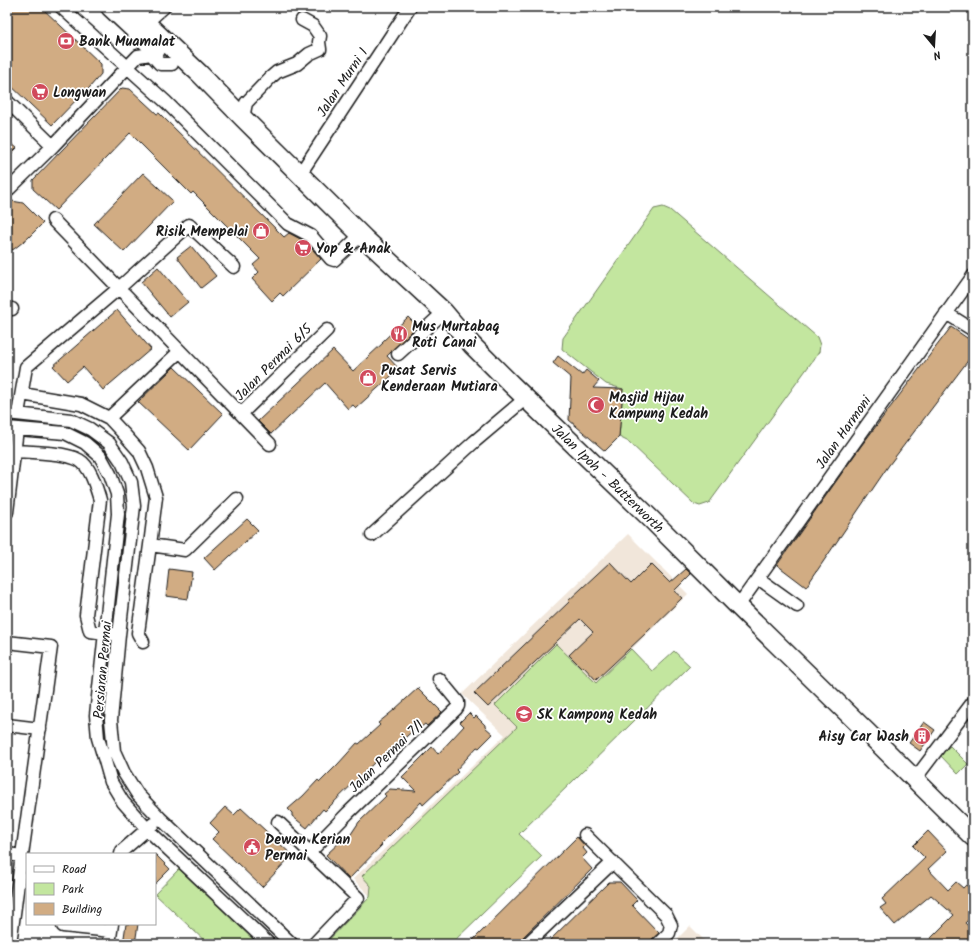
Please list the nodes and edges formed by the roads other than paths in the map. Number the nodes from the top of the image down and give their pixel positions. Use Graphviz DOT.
graph roads {
  1 [pos="61,7"];
  2 [pos="164,7"];
  3 [pos="410,7"];
  4 [pos="120,10"];
  5 [pos="302,20"];
  6 [pos="146,23"];
  7 [pos="138,56"];
  8 [pos="172,64"];
  9 [pos="128,67"];
  10 [pos="7,101"];
  11 [pos="247,106"];
  12 [pos="53,146"];
  13 [pos="300,174"];
  14 [pos="7,191"];
  15 [pos="53,220"];
  16 [pos="361,235"];
  17 [pos="234,267"];
  18 [pos="973,276"];
  19 [pos="119,288"];
  20 [pos="444,312"];
  21 [pos="946,313"];
  22 [pos="326,330"];
  23 [pos="973,330"];
  24 [pos="180,351"];
  25 [pos="398,354"];
  26 [pos="22,394"];
  27 [pos="526,398"];
  28 [pos="12,413"];
  29 [pos="241,414"];
  30 [pos="109,418"];
  31 [pos="12,428"];
  32 [pos="270,444"];
  33 [pos="14,451"];
  34 [pos="237,499"];
  35 [pos="7,512"];
  36 [pos="372,534"];
  37 [pos="150,545"];
  38 [pos="758,578"];
  39 [pos="738,606"];
  40 [pos="797,606"];
  41 [pos="105,633"];
  42 [pos="119,635"];
  43 [pos="7,642"];
  44 [pos="143,642"];
  45 [pos="439,679"];
  46 [pos="973,702"];
  47 [pos="7,724"];
  48 [pos="40,729"];
  49 [pos="915,779"];
  50 [pos="160,818"];
  51 [pos="278,822"];
  52 [pos="147,829"];
  53 [pos="585,835"];
  54 [pos="973,837"];
  55 [pos="310,852"];
  56 [pos="121,853"];
  57 [pos="7,854"];
  58 [pos="22,856"];
  59 [pos="613,862"];
  60 [pos="22,892"];
  61 [pos="63,925"];
  62 [pos="111,928"];
  63 [pos="10,944"];
  64 [pos="109,944"];
  65 [pos="269,944"];
  66 [pos="292,944"];
  67 [pos="314,944"];
  68 [pos="527,944"];
  69 [pos="658,944"];
  1 -- 9 [label="street"];
  2 -- 6 [label="street"];
  3 -- 13 [label="street, Jalan Murni 1"];
  4 -- 6 [label="highway, Jalan Ipoh - Butterworth"];
  4 -- 7 [label="street"];
  4 -- 8 [label="highway, Jalan Ipoh - Butterworth"];
  5 -- 11 [label="street"];
  6 -- 11 [label="highway, Jalan Ipoh - Butterworth"];
  7 -- 8 [label="street"];
  7 -- 9 [label="street"];
  8 -- 11 [label="highway, Jalan Ipoh - Butterworth"];
  9 -- 12 [label="street"];
  9 -- 16 [label="street"];
  10 -- 12 [label="street"];
  11 -- 13 [label="highway, Jalan Ipoh - Butterworth"];
  12 -- 14 [label="street"];
  13 -- 16 [label="highway, Jalan Ipoh - Butterworth"];
  15 -- 19 [label="street"];
  16 -- 20 [label="highway, Jalan Ipoh - Butterworth"];
  17 -- 19 [label="street"];
  18 -- 21 [label="street, Jalan Harmoni"];
  19 -- 24 [label="street"];
  19 -- 26 [label="street"];
  20 -- 25 [label="street"];
  20 -- 27 [label="highway, Jalan Ipoh - Butterworth"];
  21 -- 23 [label="street"];
  21 -- 38 [label="street, Jalan Harmoni"];
  22 -- 29 [label="street, Jalan Permai 6/5"];
  24 -- 29 [label="street"];
  24 -- 30 [label="street"];
  26 -- 28 [label="street"];
  26 -- 30 [label="street"];
  27 -- 36 [label="street"];
  27 -- 39 [label="highway, Jalan Ipoh - Butterworth"];
  28 -- 42 [label="street, Persiaran Permai"];
  29 -- 32 [label="street"];
  30 -- 37 [label="street"];
  31 -- 33 [label="street"];
  31 -- 41 [label="street, Persiaran Permai"];
  33 -- 35 [label="street"];
  33 -- 41 [label="street"];
  34 -- 37 [label="street"];
  37 -- 44 [label="street"];
  38 -- 39 [label="street, Jalan Harmoni"];
  38 -- 40 [label="street"];
  39 -- 49 [label="highway, Jalan Ipoh - Butterworth"];
  41 -- 42 [label="street"];
  41 -- 52 [label="street, Persiaran Permai"];
  42 -- 50 [label="street, Persiaran Permai"];
  43 -- 48 [label="street"];
  45 -- 55 [label="street, Jalan Permai 7/1"];
  46 -- 49 [label="street"];
  47 -- 48 [label="street"];
  48 -- 58 [label="street"];
  49 -- 54 [label="highway, Jalan Ipoh - Butterworth"];
  50 -- 52 [label="street"];
  50 -- 66 [label="street, Persiaran Permai"];
  51 -- 55 [label="street"];
  52 -- 56 [label="street"];
  52 -- 65 [label="street, Persiaran Permai"];
  53 -- 59 [label="street"];
  55 -- 67 [label="street"];
  57 -- 58 [label="street"];
  58 -- 60 [label="street"];
  59 -- 68 [label="street"];
  59 -- 69 [label="street"];
  60 -- 63 [label="street"];
  61 -- 62 [label="street"];
  62 -- 64 [label="street"];
}
